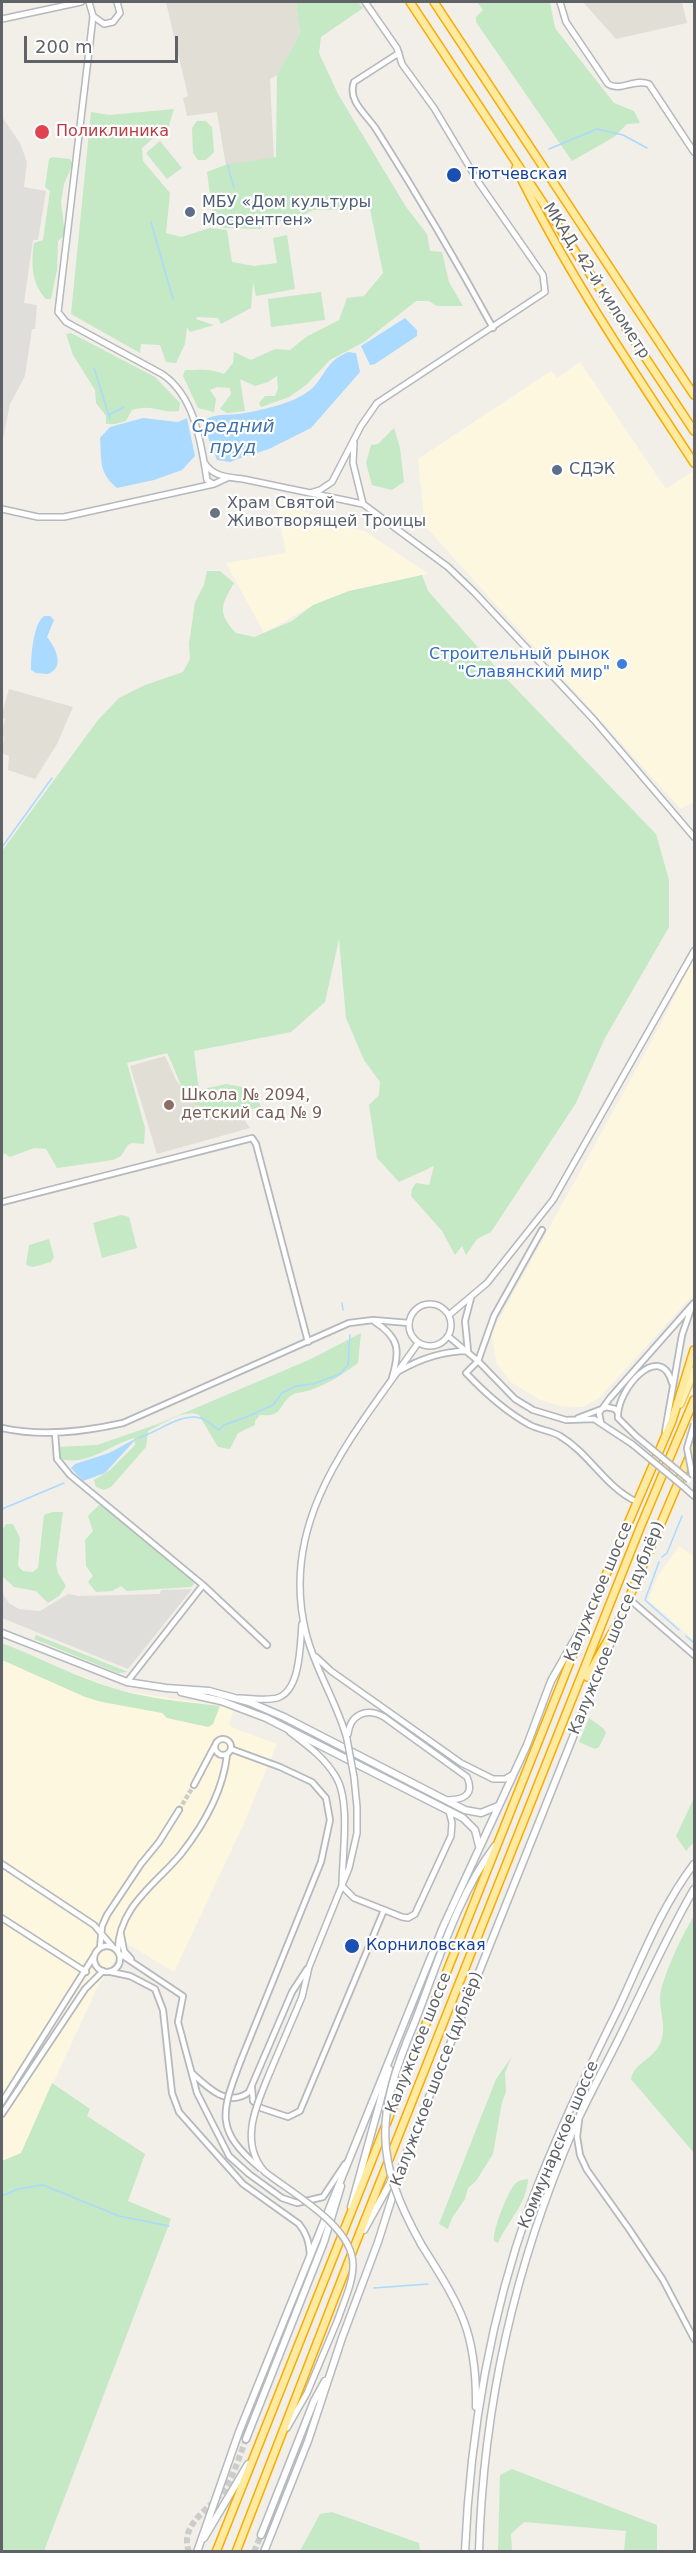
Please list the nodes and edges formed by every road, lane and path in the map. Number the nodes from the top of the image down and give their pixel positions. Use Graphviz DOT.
graph roads {
  1 [pos="81,2"];
  2 [pos="88,2"];
  3 [pos="117,2"];
  4 [pos="365,2"];
  5 [pos="410,2"];
  6 [pos="434,2"];
  7 [pos="560,2"];
  8 [pos="93,16"];
  9 [pos="2,19"];
  10 [pos="399,53"];
  11 [pos="503,141"];
  12 [pos="694,152"];
  13 [pos="493,328"];
  14 [pos="694,395"];
  15 [pos="694,431"];
  16 [pos="355,439"];
  17 [pos="204,462"];
  18 [pos="694,463"];
  19 [pos="215,473"];
  20 [pos="229,477"];
  21 [pos="207,479"];
  22 [pos="215,483"];
  23 [pos="193,488"];
  24 [pos="310,493"];
  25 [pos="363,504"];
  26 [pos="2,509"];
  27 [pos="694,834"];
  28 [pos="694,951"];
  29 [pos="2,1202"];
  30 [pos="542,1230"];
  31 [pos="471,1298"];
  32 [pos="694,1303"];
  33 [pos="449,1315"];
  34 [pos="373,1320"];
  35 [pos="409,1323"];
  36 [pos="448,1336"];
  37 [pos="308,1342"];
  38 [pos="418,1343"];
  39 [pos="653,1350"];
  40 [pos="694,1350"];
  41 [pos="468,1351"];
  42 [pos="478,1361"];
  43 [pos="657,1367"];
  44 [pos="399,1371"];
  45 [pos="694,1371"];
  46 [pos="390,1384"];
  47 [pos="673,1389"];
  48 [pos="694,1400"];
  49 [pos="603,1408"];
  50 [pos="618,1416"];
  51 [pos="576,1420"];
  52 [pos="672,1421"];
  53 [pos="603,1424"];
  54 [pos="694,1424"];
  55 [pos="2,1428"];
  56 [pos="55,1433"];
  57 [pos="663,1442"];
  58 [pos="694,1446"];
  59 [pos="692,1477"];
  60 [pos="694,1484"];
  61 [pos="694,1496"];
  62 [pos="637,1502"];
  63 [pos="203,1585"];
  64 [pos="628,1598"];
  65 [pos="303,1614"];
  66 [pos="587,1619"];
  67 [pos="620,1619"];
  68 [pos="2,1632"];
  69 [pos="267,1646"];
  70 [pos="312,1653"];
  71 [pos="694,1655"];
  72 [pos="127,1682"];
  73 [pos="166,1688"];
  74 [pos="575,1697"];
  75 [pos="237,1698"];
  76 [pos="282,1726"];
  77 [pos="347,1739"];
  78 [pos="214,1747"];
  79 [pos="231,1749"];
  80 [pos="227,1755"];
  81 [pos="515,1770"];
  82 [pos="194,1785"];
  83 [pos="446,1800"];
  84 [pos="499,1805"];
  85 [pos="179,1810"];
  86 [pos="449,1811"];
  87 [pos="499,1841"];
  88 [pos="479,1846"];
  89 [pos="2,1864"];
  90 [pos="694,1864"];
  91 [pos="342,1886"];
  92 [pos="693,1892"];
  93 [pos="384,1910"];
  94 [pos="2,1918"];
  95 [pos="122,1923"];
  96 [pos="101,1933"];
  97 [pos="112,1946"];
  98 [pos="100,1948"];
  99 [pos="119,1952"];
  100 [pos="94,1956"];
  101 [pos="137,1965"];
  102 [pos="309,1967"];
  103 [pos="103,1971"];
  104 [pos="86,1972"];
  105 [pos="111,1972"];
  106 [pos="396,2042"];
  107 [pos="192,2073"];
  108 [pos="252,2088"];
  109 [pos="2,2102"];
  110 [pos="2,2114"];
  111 [pos="579,2118"];
  112 [pos="564,2154"];
  113 [pos="580,2155"];
  114 [pos="405,2157"];
  115 [pos="349,2159"];
  116 [pos="265,2172"];
  117 [pos="343,2232"];
  118 [pos="355,2245"];
  119 [pos="310,2257"];
  120 [pos="694,2339"];
  121 [pos="332,2367"];
  122 [pos="476,2426"];
  123 [pos="281,2437"];
  124 [pos="246,2439"];
  125 [pos="257,2448"];
  126 [pos="261,2535"];
  127 [pos="197,2551"];
  128 [pos="216,2552"];
  129 [pos="236,2552"];
  130 [pos="264,2552"];
  131 [pos="465,2552"];
  132 [pos="479,2552"];
  1 -- 9 [label="street"];
  2 -- 8 [label="street"];
  3 -- 8 [label="street"];
  4 -- 10 [label="street"];
  5 -- 11 [label="highway, МКАД, 42-й километр"];
  6 -- 14 [label="highway, МКАД, 42-й километр"];
  7 -- 12 [label="street"];
  8 -- 17 [label="street"];
  10 -- 13 [label="street"];
  10 -- 13 [label="street"];
  11 -- 15 [label="highway, МКАД, 42-й километр"];
  11 -- 18 [label="highway"];
  13 -- 16 [label="street"];
  16 -- 24 [label="street"];
  16 -- 25 [label="street"];
  17 -- 19 [label="street"];
  17 -- 21 [label="street"];
  19 -- 20 [label="street"];
  19 -- 21 [label="street"];
  19 -- 22 [label="street"];
  20 -- 22 [label="street"];
  20 -- 24 [label="street"];
  21 -- 22 [label="street"];
  21 -- 23 [label="street"];
  22 -- 23 [label="street"];
  23 -- 26 [label="street"];
  24 -- 25 [label="street"];
  25 -- 27 [label="street"];
  28 -- 31 [label="street"];
  29 -- 37 [label="street"];
  30 -- 42 [label="street"];
  31 -- 33 [label="street"];
  31 -- 41 [label="street"];
  32 -- 39 [label="street"];
  32 -- 47 [label="street"];
  33 -- 35 [label="street"];
  33 -- 36 [label="street"];
  34 -- 35 [label="street"];
  34 -- 37 [label="street"];
  34 -- 46 [label="street"];
  35 -- 38 [label="street"];
  36 -- 38 [label="street"];
  36 -- 41 [label="street"];
  37 -- 56 [label="street"];
  38 -- 44 [label="street"];
  39 -- 43 [label="street"];
  39 -- 49 [label="street"];
  40 -- 52 [label="highway"];
  41 -- 42 [label="street"];
  41 -- 44 [label="street"];
  42 -- 51 [label="street"];
  42 -- 62 [label="street"];
  43 -- 47 [label="street"];
  43 -- 50 [label="street"];
  44 -- 46 [label="street"];
  45 -- 52 [label="main road, Калужское шоссе"];
  46 -- 65 [label="street"];
  47 -- 57 [label="street"];
  48 -- 74 [label="highway, Калужское шоссе"];
  49 -- 50 [label="street"];
  49 -- 51 [label="street"];
  49 -- 53 [label="street"];
  50 -- 53 [label="street"];
  50 -- 59 [label="street, bridge"];
  51 -- 53 [label="street"];
  52 -- 57 [label="highway, Калужское шоссе"];
  53 -- 61 [label="street, bridge"];
  54 -- 59 [label="street, bridge"];
  55 -- 56 [label="street"];
  56 -- 63 [label="street"];
  57 -- 62 [label="highway, Калужское шоссе"];
  58 -- 64 [label="highway, Калужское шоссе (дублёр)"];
  59 -- 60 [label="street"];
  62 -- 66 [label="highway, Калужское шоссе"];
  63 -- 69 [label="street"];
  63 -- 72 [label="street"];
  64 -- 67 [label="highway, Калужское шоссе (дублёр)"];
  64 -- 71 [label="street"];
  65 -- 70 [label="street"];
  65 -- 75 [label="street"];
  66 -- 81 [label="main road, Калужское шоссе (дублёр)"];
  66 -- 87 [label="highway, Калужское шоссе"];
  67 -- 74 [label="highway"];
  67 -- 114 [label="main road, Калужское шоссе (дублёр)"];
  68 -- 72 [label="main road"];
  70 -- 77 [label="street"];
  70 -- 81 [label="street"];
  72 -- 73 [label="main road"];
  73 -- 75 [label="main road"];
  73 -- 76 [label="main road"];
  74 -- 118 [label="highway, Калужское шоссе"];
  75 -- 83 [label="main road"];
  76 -- 86 [label="main road"];
  76 -- 91 [label="street"];
  77 -- 83 [label="street"];
  77 -- 91 [label="street, bridge"];
  78 -- 79 [label="street"];
  78 -- 80 [label="street"];
  78 -- 82 [label="street"];
  79 -- 80 [label="street"];
  79 -- 116 [label="street, bridge"];
  80 -- 95 [label="street"];
  81 -- 84 [label="main road, Калужское шоссе (дублёр)"];
  83 -- 84 [label="main road"];
  84 -- 88 [label="main road, Калужское шоссе (дублёр)"];
  85 -- 96 [label="street"];
  86 -- 88 [label="main road"];
  86 -- 93 [label="street"];
  87 -- 117 [label="highway, Калужское шоссе"];
  87 -- 122 [label="main road, bridge"];
  88 -- 106 [label="main road, Калужское шоссе (дублёр)"];
  89 -- 96 [label="street"];
  90 -- 122 [label="main road, Коммунарское шоссе"];
  91 -- 93 [label="street"];
  91 -- 102 [label="street"];
  92 -- 111 [label="main road, Коммунарское шоссе"];
  93 -- 108 [label="street"];
  94 -- 104 [label="street"];
  95 -- 99 [label="street"];
  95 -- 101 [label="street"];
  96 -- 97 [label="street"];
  96 -- 98 [label="street"];
  97 -- 98 [label="street"];
  97 -- 99 [label="street"];
  98 -- 100 [label="street"];
  99 -- 101 [label="street"];
  99 -- 105 [label="street"];
  100 -- 103 [label="street"];
  100 -- 104 [label="street"];
  101 -- 107 [label="street"];
  102 -- 108 [label="street"];
  102 -- 116 [label="street, bridge"];
  103 -- 105 [label="street"];
  103 -- 110 [label="street"];
  104 -- 109 [label="street"];
  105 -- 119 [label="street"];
  106 -- 115 [label="main road, Калужское шоссе (дублёр)"];
  106 -- 117 [label="main road"];
  107 -- 108 [label="street"];
  107 -- 115 [label="street"];
  111 -- 112 [label="main road, Коммунарское шоссе"];
  111 -- 113 [label="street"];
  112 -- 113 [label="street"];
  112 -- 132 [label="main road, Коммунарское шоссе"];
  113 -- 120 [label="street"];
  114 -- 118 [label="main road"];
  114 -- 121 [label="main road, Калужское шоссе (дублёр)"];
  115 -- 119 [label="main road, Калужское шоссе (дублёр)"];
  115 -- 124 [label="main road"];
  116 -- 123 [label="street, bridge"];
  117 -- 125 [label="highway, Калужское шоссе"];
  118 -- 123 [label="highway, Калужское шоссе"];
  119 -- 127 [label="main road, Калужское шоссе (дублёр)"];
  121 -- 126 [label="main road"];
  121 -- 130 [label="main road, Калужское шоссе (дублёр)"];
  122 -- 131 [label="main road, Коммунарское шоссе"];
  123 -- 129 [label="highway, Калужское шоссе"];
  125 -- 127 [label="main road"];
  125 -- 128 [label="highway, Калужское шоссе"];
}
